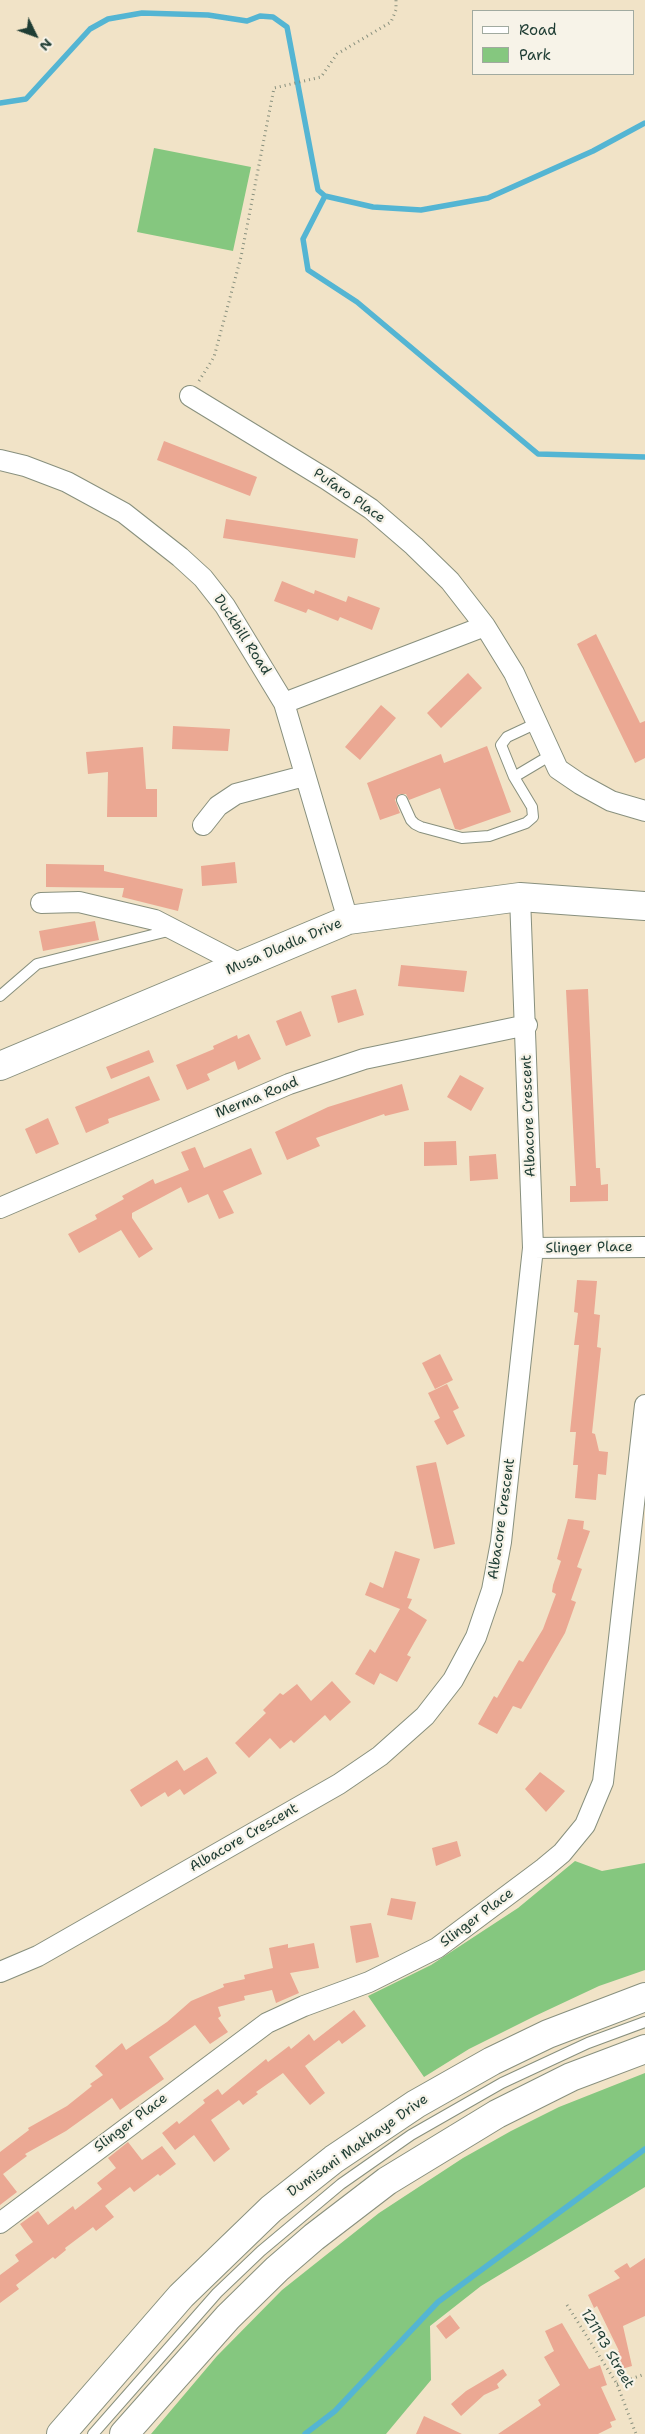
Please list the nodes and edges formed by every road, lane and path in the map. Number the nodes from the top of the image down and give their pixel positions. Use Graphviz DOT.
graph roads {
  1 [pos="396,0"];
  2 [pos="190,396"];
  3 [pos="0,460"];
  4 [pos="485,626"];
  5 [pos="284,703"];
  6 [pos="536,723"];
  7 [pos="551,755"];
  8 [pos="304,776"];
  9 [pos="514,777"];
  10 [pos="402,800"];
  11 [pos="645,811"];
  12 [pos="203,825"];
  13 [pos="520,897"];
  14 [pos="41,903"];
  15 [pos="645,906"];
  16 [pos="348,920"];
  17 [pos="173,930"];
  18 [pos="242,965"];
  19 [pos="0,996"];
  20 [pos="527,1026"];
  21 [pos="0,1066"];
  22 [pos="0,1208"];
  23 [pos="645,1247"];
  24 [pos="533,1248"];
  25 [pos="645,1405"];
  26 [pos="0,1972"];
  27 [pos="645,1997"];
  28 [pos="645,2022"];
  29 [pos="645,2049"];
  30 [pos="0,2222"];
  31 [pos="567,2305"];
  32 [pos="645,2374"];
  33 [pos="617,2384"];
  34 [pos="61,2434"];
  35 [pos="93,2434"];
  36 [pos="124,2434"];
  37 [pos="636,2434"];
  1 -- 2 [label="path"];
  2 -- 4 [label="street, Pufaro Place"];
  3 -- 5 [label="street, Duckbill Road"];
  4 -- 5 [label="street"];
  4 -- 6 [label="street, Pufaro Place"];
  5 -- 8 [label="street, Duckbill Road"];
  6 -- 7 [label="street, Pufaro Place"];
  6 -- 9 [label="lane"];
  7 -- 9 [label="lane"];
  7 -- 11 [label="street, Pufaro Place"];
  8 -- 12 [label="street"];
  8 -- 16 [label="street, Duckbill Road"];
  9 -- 10 [label="lane"];
  13 -- 15 [label="main road, Musa Dladla Drive"];
  13 -- 16 [label="main road, Musa Dladla Drive"];
  13 -- 20 [label="street, Albacore Crescent"];
  14 -- 17 [label="street"];
  16 -- 18 [label="main road, Musa Dladla Drive"];
  17 -- 18 [label="street"];
  17 -- 19 [label="lane"];
  18 -- 21 [label="main road, Musa Dladla Drive"];
  20 -- 22 [label="street, Merma Road"];
  20 -- 24 [label="street, Albacore Crescent"];
  23 -- 24 [label="street, Slinger Place"];
  24 -- 26 [label="street, Albacore Crescent"];
  25 -- 30 [label="street, Slinger Place"];
  27 -- 34 [label="main road, Dumisani Makhaye Drive"];
  28 -- 35 [label="lane"];
  29 -- 36 [label="main road"];
  31 -- 33 [label="path, 121193 Street"];
  32 -- 33 [label="path"];
  33 -- 37 [label="path, 121193 Street"];
}
